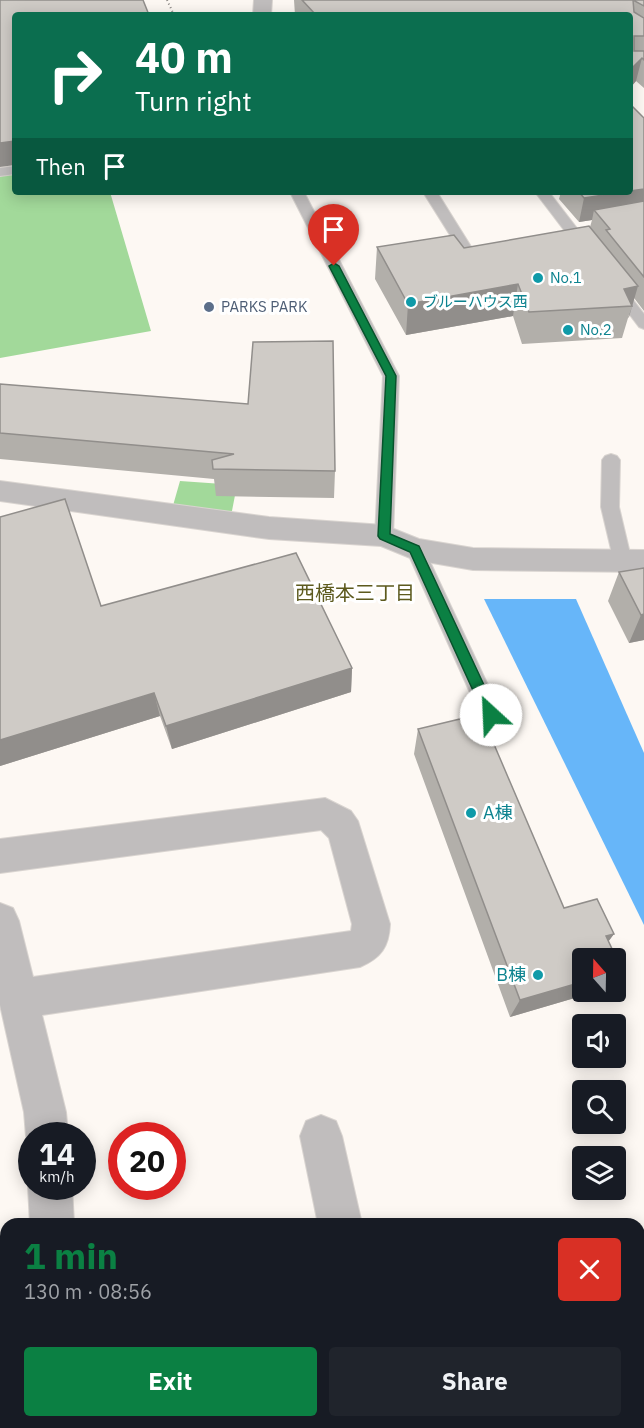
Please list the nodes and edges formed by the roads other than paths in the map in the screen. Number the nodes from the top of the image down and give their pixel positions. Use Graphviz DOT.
graph roads {
  1 [pos="299,195"];
  2 [pos="432,195"];
  3 [pos="544,195"];
  4 [pos="592,226"];
  5 [pos="571,230"];
  6 [pos="584,246"];
  7 [pos="562,250"];
  8 [pos="497,261"];
  9 [pos="644,324"];
  10 [pos="611,460"];
  11 [pos="0,490"];
  12 [pos="384,536"];
  13 [pos="415,549"];
  14 [pos="633,561"];
  15 [pos="491,715"];
  16 [pos="0,856"];
  17 [pos="0,921"];
  18 [pos="19,999"];
  19 [pos="46,1122"];
  20 [pos="321,1136"];
  21 [pos="51,1200"];
  22 [pos="52,1218"];
  23 [pos="339,1218"];
  1 -- 12 [label="lane"];
  2 -- 8 [label="lane"];
  3 -- 5 [label="lane"];
  4 -- 5 [label="lane"];
  5 -- 6 [label="lane"];
  6 -- 7 [label="lane"];
  6 -- 9 [label="lane"];
  10 -- 14 [label="lane"];
  11 -- 12 [label="street"];
  12 -- 13 [label="street"];
  13 -- 14 [label="street"];
  13 -- 15 [label="lane"];
  16 -- 18 [label="street"];
  17 -- 18 [label="street"];
  18 -- 19 [label="street"];
  20 -- 23 [label="street"];
  21 -- 22 [label="street"];
}
